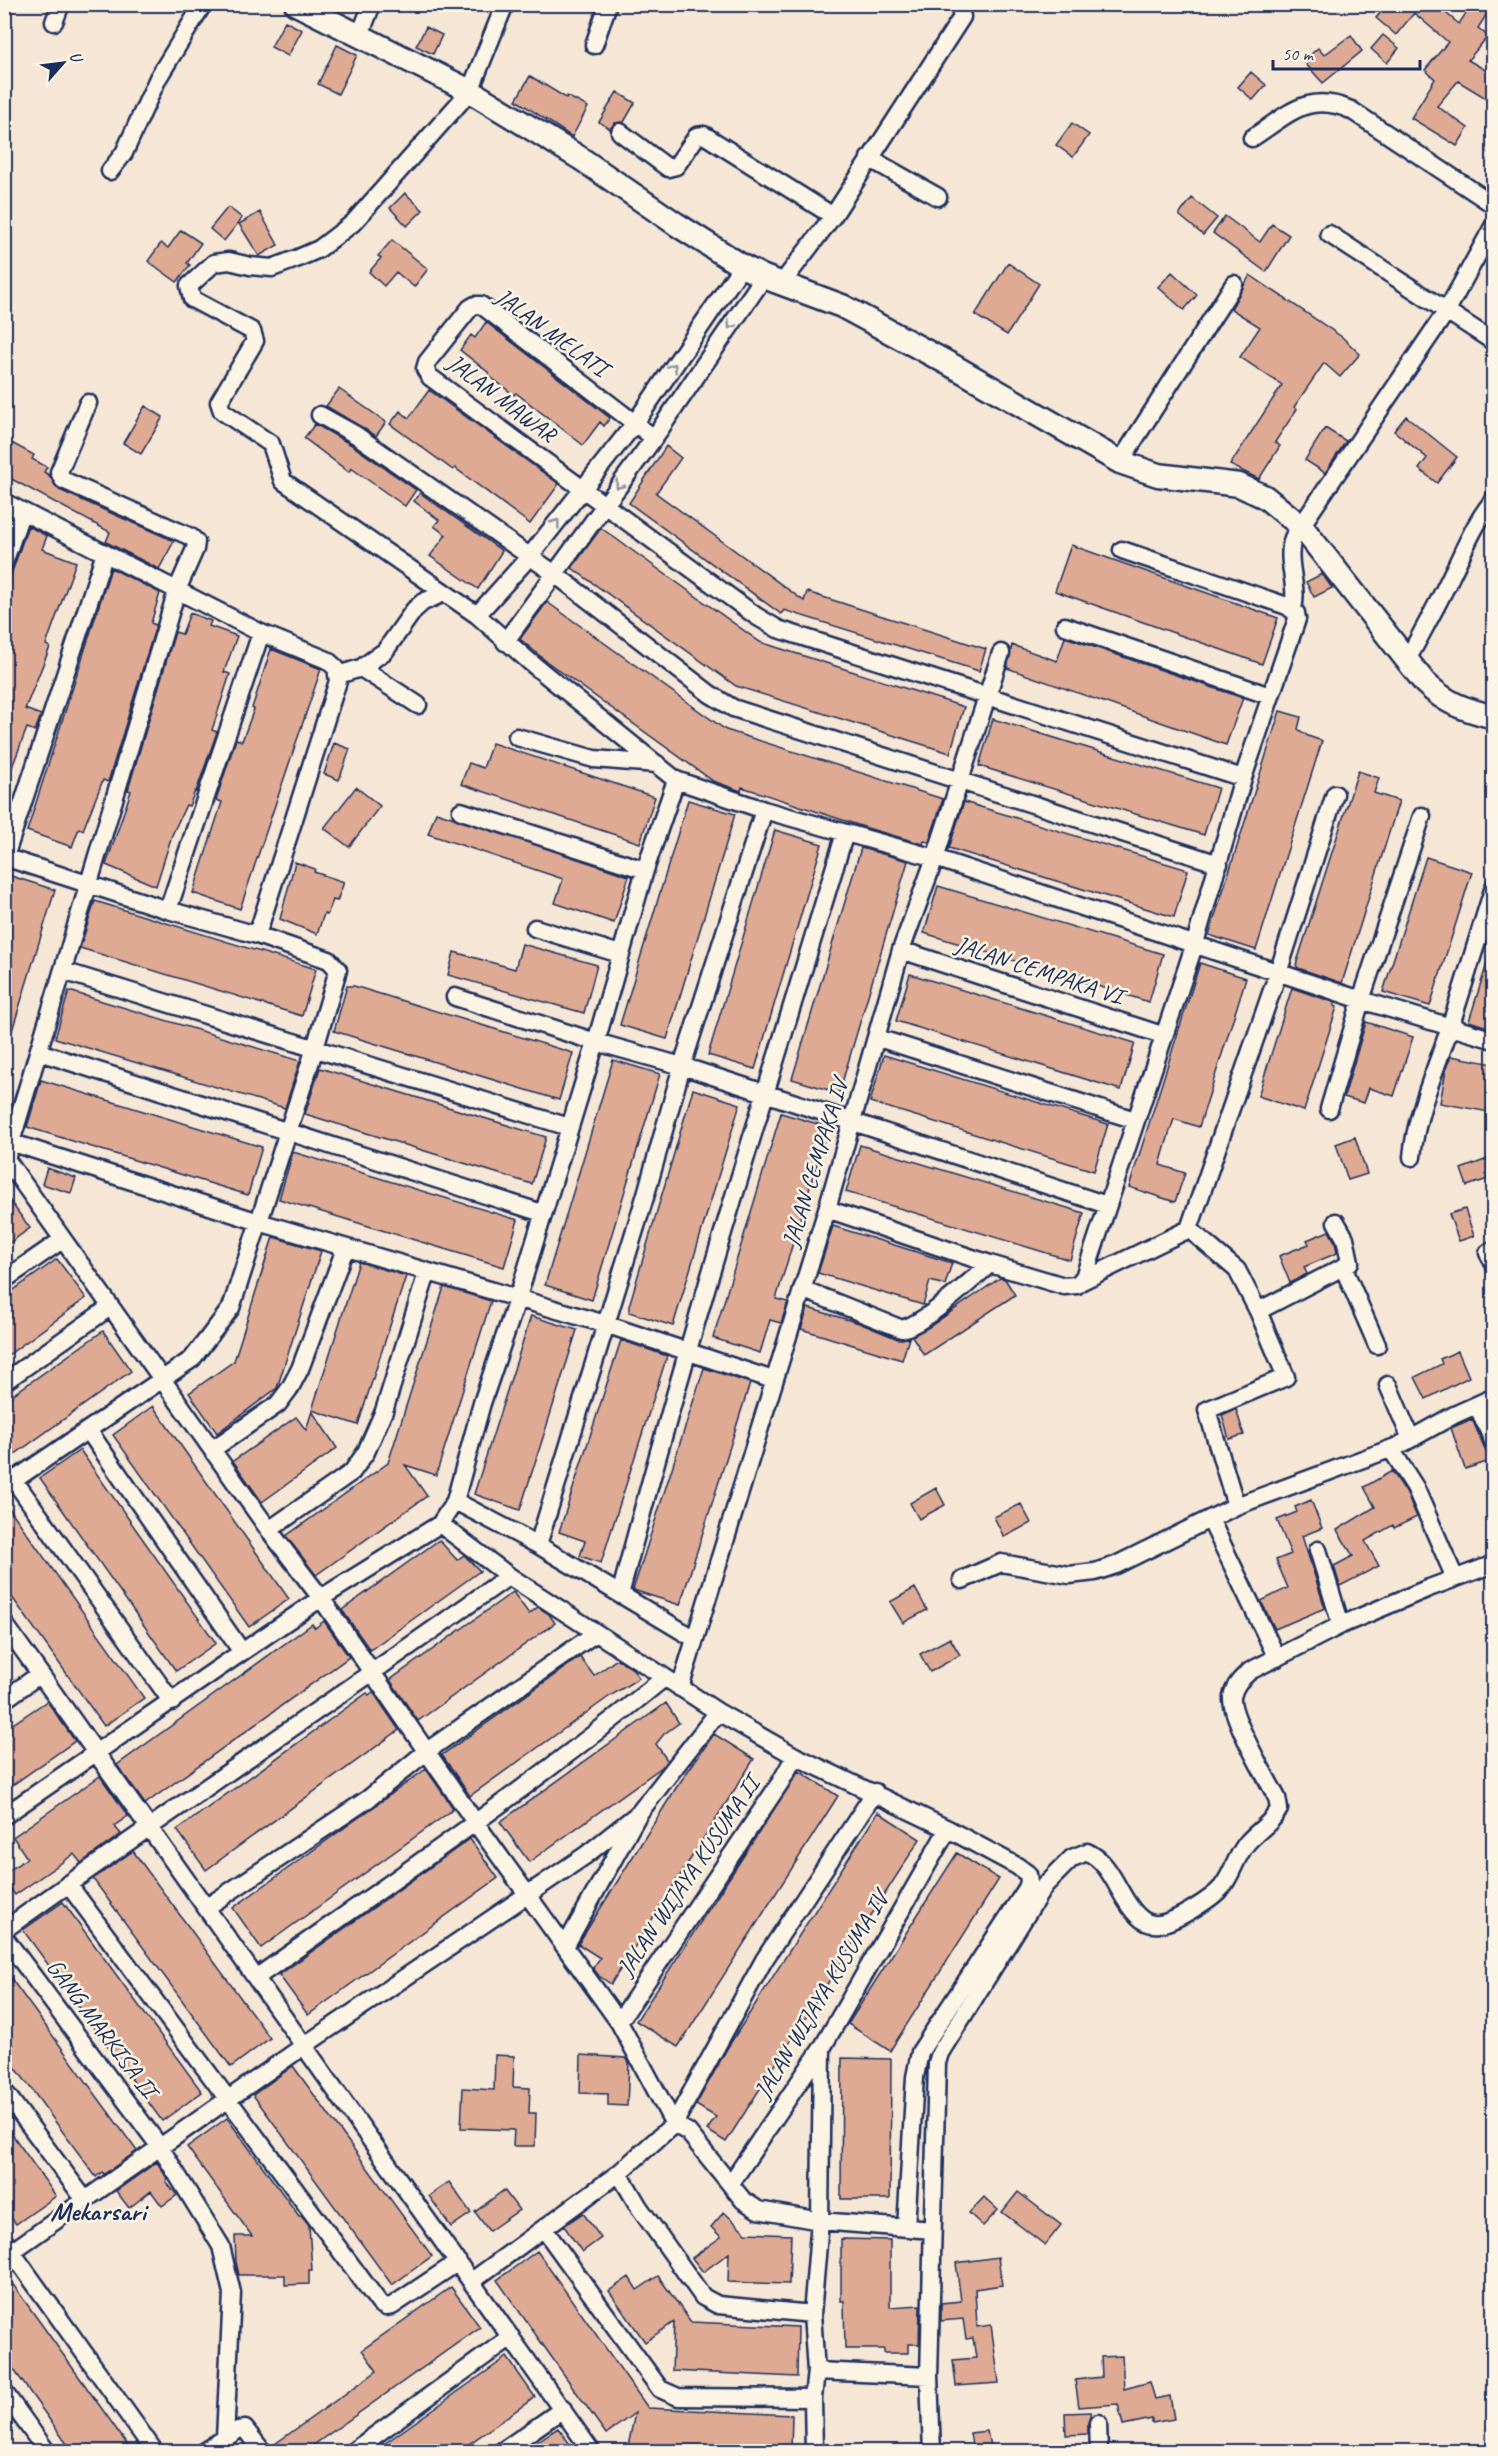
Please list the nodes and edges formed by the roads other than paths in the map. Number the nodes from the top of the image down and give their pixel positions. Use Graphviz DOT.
graph roads {
  1 [pos="61,4"];
  2 [pos="203,4"];
  3 [pos="296,4"];
  4 [pos="372,4"];
  5 [pos="505,4"];
  6 [pos="608,4"];
  7 [pos="959,4"];
  8 [pos="54,22"];
  9 [pos="360,35"];
  10 [pos="594,45"];
  11 [pos="470,91"];
  12 [pos="620,132"];
  13 [pos="1251,138"];
  14 [pos="869,158"];
  15 [pos="110,171"];
  16 [pos="938,197"];
  17 [pos="1494,205"];
  18 [pos="833,216"];
  19 [pos="1494,225"];
  20 [pos="1329,234"];
  21 [pos="742,266"];
  22 [pos="773,280"];
  23 [pos="1234,284"];
  24 [pos="1446,312"];
  25 [pos="447,337"];
  26 [pos="1494,342"];
  27 [pos="88,403"];
  28 [pos="320,415"];
  29 [pos="635,423"];
  30 [pos="654,438"];
  31 [pos="1120,462"];
  32 [pos="583,488"];
  33 [pos="1494,499"];
  34 [pos="4,502"];
  35 [pos="604,504"];
  36 [pos="22,510"];
  37 [pos="1302,527"];
  38 [pos="1122,550"];
  39 [pos="105,553"];
  40 [pos="530,556"];
  41 [pos="4,563"];
  42 [pos="555,574"];
  43 [pos="177,590"];
  44 [pos="444,593"];
  45 [pos="1293,609"];
  46 [pos="477,615"];
  47 [pos="1065,626"];
  48 [pos="261,633"];
  49 [pos="505,642"];
  50 [pos="1000,653"];
  51 [pos="1407,660"];
  52 [pos="361,668"];
  53 [pos="338,675"];
  54 [pos="987,695"];
  55 [pos="1270,696"];
  56 [pos="418,705"];
  57 [pos="1494,717"];
  58 [pos="517,737"];
  59 [pos="657,764"];
  60 [pos="1243,778"];
  61 [pos="676,780"];
  62 [pos="960,781"];
  63 [pos="1335,794"];
  64 [pos="764,810"];
  65 [pos="461,811"];
  66 [pos="1422,816"];
  67 [pos="845,833"];
  68 [pos="5,858"];
  69 [pos="935,858"];
  70 [pos="1219,864"];
  71 [pos="645,870"];
  72 [pos="89,882"];
  73 [pos="1494,887"];
  74 [pos="168,910"];
  75 [pos="535,928"];
  76 [pos="257,935"];
  77 [pos="1195,943"];
  78 [pos="901,950"];
  79 [pos="620,954"];
  80 [pos="63,970"];
  81 [pos="1278,973"];
  82 [pos="454,997"];
  83 [pos="1361,1000"];
  84 [pos="1451,1025"];
  85 [pos="1162,1035"];
  86 [pos="878,1038"];
  87 [pos="1494,1040"];
  88 [pos="597,1042"];
  89 [pos="315,1048"];
  90 [pos="39,1052"];
  91 [pos="682,1066"];
  92 [pos="766,1094"];
  93 [pos="1329,1109"];
  94 [pos="1136,1120"];
  95 [pos="852,1123"];
  96 [pos="569,1127"];
  97 [pos="289,1131"];
  98 [pos="10,1142"];
  99 [pos="1412,1157"];
  100 [pos="5,1159"];
  101 [pos="1107,1205"];
  102 [pos="827,1209"];
  103 [pos="542,1213"];
  104 [pos="259,1222"];
  105 [pos="1336,1222"];
  106 [pos="1189,1229"];
  107 [pos="62,1240"];
  108 [pos="345,1249"];
  109 [pos="1494,1250"];
  110 [pos="1494,1263"];
  111 [pos="990,1264"];
  112 [pos="1344,1269"];
  113 [pos="427,1273"];
  114 [pos="4,1280"];
  115 [pos="1080,1282"];
  116 [pos="802,1289"];
  117 [pos="517,1300"];
  118 [pos="110,1307"];
  119 [pos="1258,1311"];
  120 [pos="605,1324"];
  121 [pos="1377,1345"];
  122 [pos="688,1352"];
  123 [pos="163,1380"];
  124 [pos="773,1380"];
  125 [pos="4,1382"];
  126 [pos="1388,1385"];
  127 [pos="1494,1397"];
  128 [pos="1477,1405"];
  129 [pos="88,1430"];
  130 [pos="1411,1439"];
  131 [pos="1494,1443"];
  132 [pos="213,1449"];
  133 [pos="1391,1449"];
  134 [pos="9,1484"];
  135 [pos="454,1501"];
  136 [pos="1236,1506"];
  137 [pos="1209,1519"];
  138 [pos="440,1524"];
  139 [pos="269,1530"];
  140 [pos="538,1545"];
  141 [pos="1318,1550"];
  142 [pos="1494,1564"];
  143 [pos="509,1576"];
  144 [pos="1455,1578"];
  145 [pos="962,1580"];
  146 [pos="620,1595"];
  147 [pos="321,1598"];
  148 [pos="4,1623"];
  149 [pos="1341,1625"];
  150 [pos="596,1633"];
  151 [pos="695,1639"];
  152 [pos="242,1652"];
  153 [pos="1277,1658"];
  154 [pos="372,1673"];
  155 [pos="40,1674"];
  156 [pos="664,1678"];
  157 [pos="680,1688"];
  158 [pos="4,1700"];
  159 [pos="172,1701"];
  160 [pos="718,1712"];
  161 [pos="427,1751"];
  162 [pos="98,1752"];
  163 [pos="795,1756"];
  164 [pos="875,1792"];
  165 [pos="639,1813"];
  166 [pos="4,1816"];
  167 [pos="475,1822"];
  168 [pos="149,1825"];
  169 [pos="948,1829"];
  170 [pos="68,1884"];
  171 [pos="528,1894"];
  172 [pos="207,1907"];
  173 [pos="4,1930"];
  174 [pos="4,1937"];
  175 [pos="565,1947"];
  176 [pos="257,1977"];
  177 [pos="619,2022"];
  178 [pos="305,2045"];
  179 [pos="822,2048"];
  180 [pos="4,2091"];
  181 [pos="228,2100"];
  182 [pos="674,2124"];
  183 [pos="160,2147"];
  184 [pos="619,2173"];
  185 [pos="731,2183"];
  186 [pos="85,2200"];
  187 [pos="820,2221"];
  188 [pos="906,2228"];
  189 [pos="544,2229"];
  190 [pos="933,2230"];
  191 [pos="7,2250"];
  192 [pos="458,2262"];
  193 [pos="472,2281"];
  194 [pos="812,2314"];
  195 [pos="511,2337"];
  196 [pos="816,2371"];
  197 [pos="929,2376"];
  198 [pos="4,2392"];
  199 [pos="813,2398"];
  200 [pos="563,2409"];
  201 [pos="1098,2422"];
  202 [pos="225,2438"];
  203 [pos="47,2451"];
  204 [pos="155,2451"];
  205 [pos="203,2451"];
  206 [pos="262,2451"];
  207 [pos="352,2451"];
  208 [pos="501,2451"];
  209 [pos="592,2451"];
  210 [pos="814,2451"];
  211 [pos="932,2451"];
  212 [pos="1100,2451"];
  1 -- 8 [label="street"];
  2 -- 15 [label="street"];
  3 -- 9 [label="street"];
  4 -- 9 [label="street"];
  5 -- 11 [label="street"];
  6 -- 10 [label="street"];
  7 -- 14 [label="street"];
  9 -- 11 [label="street"];
  11 -- 21 [label="street"];
  11 -- 44 [label="street"];
  12 -- 18 [label="street"];
  13 -- 17 [label="street"];
  14 -- 16 [label="street"];
  14 -- 18 [label="street"];
  18 -- 22 [label="street"];
  19 -- 24 [label="street"];
  20 -- 24 [label="street"];
  21 -- 22 [label="street"];
  29 -- 21 [label="street, one-way"];
  22 -- 30 [label="street, one-way"];
  22 -- 31 [label="street"];
  23 -- 31 [label="street"];
  24 -- 26 [label="street"];
  24 -- 37 [label="street"];
  25 -- 29 [label="street, JALAN MELATI"];
  25 -- 32 [label="street, JALAN MAWAR"];
  27 -- 43 [label="street"];
  28 -- 40 [label="street"];
  29 -- 30 [label="street"];
  29 -- 32 [label="street"];
  30 -- 35 [label="street, one-way"];
  31 -- 37 [label="street"];
  32 -- 35 [label="street, JALAN MAWAR"];
  40 -- 32 [label="street, one-way"];
  33 -- 51 [label="street"];
  34 -- 36 [label="street"];
  35 -- 42 [label="street"];
  35 -- 54 [label="street, JALAN MAWAR"];
  36 -- 39 [label="street"];
  36 -- 41 [label="street"];
  37 -- 45 [label="street"];
  37 -- 51 [label="street"];
  38 -- 45 [label="street"];
  39 -- 43 [label="street"];
  39 -- 68 [label="street"];
  40 -- 42 [label="street"];
  40 -- 46 [label="street"];
  42 -- 49 [label="street"];
  42 -- 62 [label="street"];
  43 -- 48 [label="street"];
  43 -- 72 [label="street"];
  44 -- 46 [label="street"];
  44 -- 52 [label="street"];
  45 -- 55 [label="street"];
  46 -- 49 [label="street"];
  47 -- 55 [label="street"];
  48 -- 53 [label="street"];
  48 -- 74 [label="street"];
  49 -- 59 [label="street"];
  50 -- 54 [label="street, JALAN CEMPAKA IV"];
  51 -- 57 [label="street"];
  52 -- 53 [label="street"];
  52 -- 56 [label="street"];
  53 -- 76 [label="street"];
  54 -- 60 [label="street, JALAN MAWAR"];
  54 -- 62 [label="street, JALAN CEMPAKA IV"];
  55 -- 60 [label="street"];
  58 -- 59 [label="street"];
  59 -- 61 [label="street"];
  60 -- 70 [label="street"];
  61 -- 64 [label="street"];
  61 -- 71 [label="street"];
  62 -- 69 [label="street, JALAN CEMPAKA IV"];
  62 -- 70 [label="street"];
  63 -- 81 [label="street"];
  64 -- 67 [label="street"];
  64 -- 91 [label="street"];
  65 -- 71 [label="street"];
  66 -- 83 [label="street"];
  67 -- 69 [label="street"];
  67 -- 92 [label="street"];
  68 -- 72 [label="street"];
  69 -- 77 [label="street"];
  69 -- 78 [label="street, JALAN CEMPAKA IV"];
  70 -- 77 [label="street"];
  71 -- 79 [label="street"];
  72 -- 74 [label="street"];
  72 -- 80 [label="street"];
  73 -- 84 [label="street"];
  74 -- 76 [label="street"];
  75 -- 79 [label="street"];
  76 -- 89 [label="street"];
  77 -- 81 [label="street"];
  77 -- 85 [label="street"];
  78 -- 85 [label="street, JALAN CEMPAKA VI"];
  78 -- 86 [label="street, JALAN CEMPAKA IV"];
  79 -- 88 [label="street"];
  80 -- 89 [label="street"];
  80 -- 90 [label="street"];
  81 -- 83 [label="street"];
  81 -- 106 [label="street"];
  82 -- 88 [label="street"];
  83 -- 84 [label="street"];
  83 -- 93 [label="street"];
  84 -- 87 [label="street"];
  84 -- 99 [label="street"];
  85 -- 94 [label="street"];
  86 -- 94 [label="street"];
  86 -- 95 [label="street, JALAN CEMPAKA IV"];
  88 -- 91 [label="street"];
  88 -- 96 [label="street"];
  89 -- 96 [label="street"];
  89 -- 97 [label="street"];
  90 -- 97 [label="street"];
  90 -- 98 [label="street"];
  91 -- 92 [label="street"];
  91 -- 120 [label="street"];
  92 -- 95 [label="street"];
  92 -- 122 [label="street"];
  94 -- 101 [label="street"];
  95 -- 101 [label="street"];
  95 -- 102 [label="street, JALAN CEMPAKA IV"];
  96 -- 103 [label="street"];
  97 -- 103 [label="street"];
  97 -- 104 [label="street"];
  98 -- 100 [label="street"];
  98 -- 104 [label="street"];
  100 -- 107 [label="street"];
  101 -- 115 [label="street"];
  102 -- 111 [label="street"];
  102 -- 116 [label="street, JALAN CEMPAKA IV"];
  103 -- 117 [label="street"];
  104 -- 108 [label="street"];
  104 -- 123 [label="street"];
  105 -- 112 [label="street"];
  106 -- 115 [label="street"];
  106 -- 119 [label="street"];
  107 -- 114 [label="street"];
  107 -- 118 [label="street"];
  108 -- 113 [label="street"];
  108 -- 132 [label="street"];
  109 -- 110 [label="street"];
  111 -- 115 [label="street"];
  111 -- 116 [label="street"];
  112 -- 119 [label="street"];
  112 -- 121 [label="street"];
  113 -- 117 [label="street"];
  113 -- 139 [label="street"];
  116 -- 124 [label="street, JALAN CEMPAKA IV"];
  117 -- 120 [label="street"];
  117 -- 135 [label="street"];
  118 -- 123 [label="street"];
  118 -- 125 [label="street"];
  119 -- 136 [label="street"];
  120 -- 122 [label="street"];
  120 -- 140 [label="street"];
  122 -- 124 [label="street"];
  122 -- 146 [label="street"];
  123 -- 129 [label="street"];
  123 -- 132 [label="street"];
  124 -- 151 [label="street, JALAN CEMPAKA IV"];
  126 -- 130 [label="street"];
  127 -- 128 [label="street"];
  128 -- 130 [label="street"];
  128 -- 131 [label="street"];
  129 -- 134 [label="street"];
  129 -- 152 [label="street"];
  130 -- 133 [label="street"];
  132 -- 139 [label="street"];
  133 -- 136 [label="street"];
  133 -- 144 [label="street"];
  134 -- 159 [label="street"];
  135 -- 138 [label="street"];
  135 -- 140 [label="street"];
  136 -- 137 [label="street"];
  137 -- 145 [label="street"];
  137 -- 153 [label="street"];
  138 -- 143 [label="street"];
  138 -- 147 [label="street"];
  139 -- 147 [label="street"];
  140 -- 146 [label="street"];
  141 -- 149 [label="street"];
  142 -- 144 [label="street"];
  143 -- 150 [label="street"];
  143 -- 154 [label="street"];
  144 -- 149 [label="street"];
  146 -- 151 [label="street"];
  147 -- 152 [label="street"];
  147 -- 154 [label="street"];
  148 -- 155 [label="street"];
  149 -- 153 [label="street"];
  150 -- 156 [label="street"];
  150 -- 161 [label="street"];
  151 -- 157 [label="street, JALAN CEMPAKA IV"];
  152 -- 159 [label="street"];
  153 -- 190 [label="street"];
  154 -- 161 [label="street"];
  154 -- 168 [label="street"];
  155 -- 158 [label="street"];
  155 -- 162 [label="street"];
  156 -- 157 [label="street"];
  156 -- 167 [label="street"];
  157 -- 160 [label="street"];
  159 -- 162 [label="street"];
  160 -- 163 [label="street"];
  160 -- 165 [label="street"];
  161 -- 167 [label="street"];
  161 -- 172 [label="street"];
  162 -- 166 [label="street"];
  162 -- 168 [label="street"];
  163 -- 164 [label="street"];
  163 -- 177 [label="street, JALAN WIJAYA KUSUMA II"];
  164 -- 169 [label="street"];
  164 -- 182 [label="street"];
  165 -- 171 [label="street"];
  165 -- 175 [label="street"];
  167 -- 171 [label="street"];
  167 -- 176 [label="street"];
  168 -- 170 [label="street"];
  168 -- 172 [label="street"];
  169 -- 179 [label="street, JALAN WIJAYA KUSUMA IV"];
  169 -- 188 [label="street"];
  170 -- 173 [label="street"];
  170 -- 181 [label="street"];
  171 -- 175 [label="street"];
  171 -- 178 [label="street"];
  172 -- 176 [label="street"];
  174 -- 183 [label="street, GANG MARKISA II"];
  175 -- 177 [label="street"];
  176 -- 178 [label="street"];
  177 -- 182 [label="street"];
  178 -- 181 [label="street"];
  178 -- 192 [label="street"];
  179 -- 185 [label="street, JALAN WIJAYA KUSUMA IV"];
  179 -- 187 [label="street"];
  180 -- 186 [label="street"];
  181 -- 183 [label="street"];
  181 -- 192 [label="street"];
  182 -- 184 [label="street"];
  182 -- 185 [label="street"];
  183 -- 186 [label="street"];
  183 -- 202 [label="street, GANG MARKISA II"];
  184 -- 189 [label="street"];
  184 -- 194 [label="street"];
  185 -- 187 [label="street"];
  186 -- 191 [label="street"];
  187 -- 188 [label="street"];
  187 -- 194 [label="street"];
  188 -- 190 [label="street"];
  189 -- 193 [label="street"];
  189 -- 199 [label="street"];
  190 -- 197 [label="street"];
  191 -- 204 [label="street"];
  192 -- 193 [label="street"];
  193 -- 195 [label="street"];
  194 -- 196 [label="street"];
  195 -- 200 [label="street"];
  195 -- 207 [label="street"];
  196 -- 197 [label="street"];
  196 -- 199 [label="street"];
  197 -- 211 [label="street"];
  198 -- 203 [label="street"];
  199 -- 210 [label="street"];
  200 -- 208 [label="street"];
  200 -- 209 [label="street"];
  201 -- 212 [label="street"];
  202 -- 205 [label="street"];
  202 -- 206 [label="street"];
}
